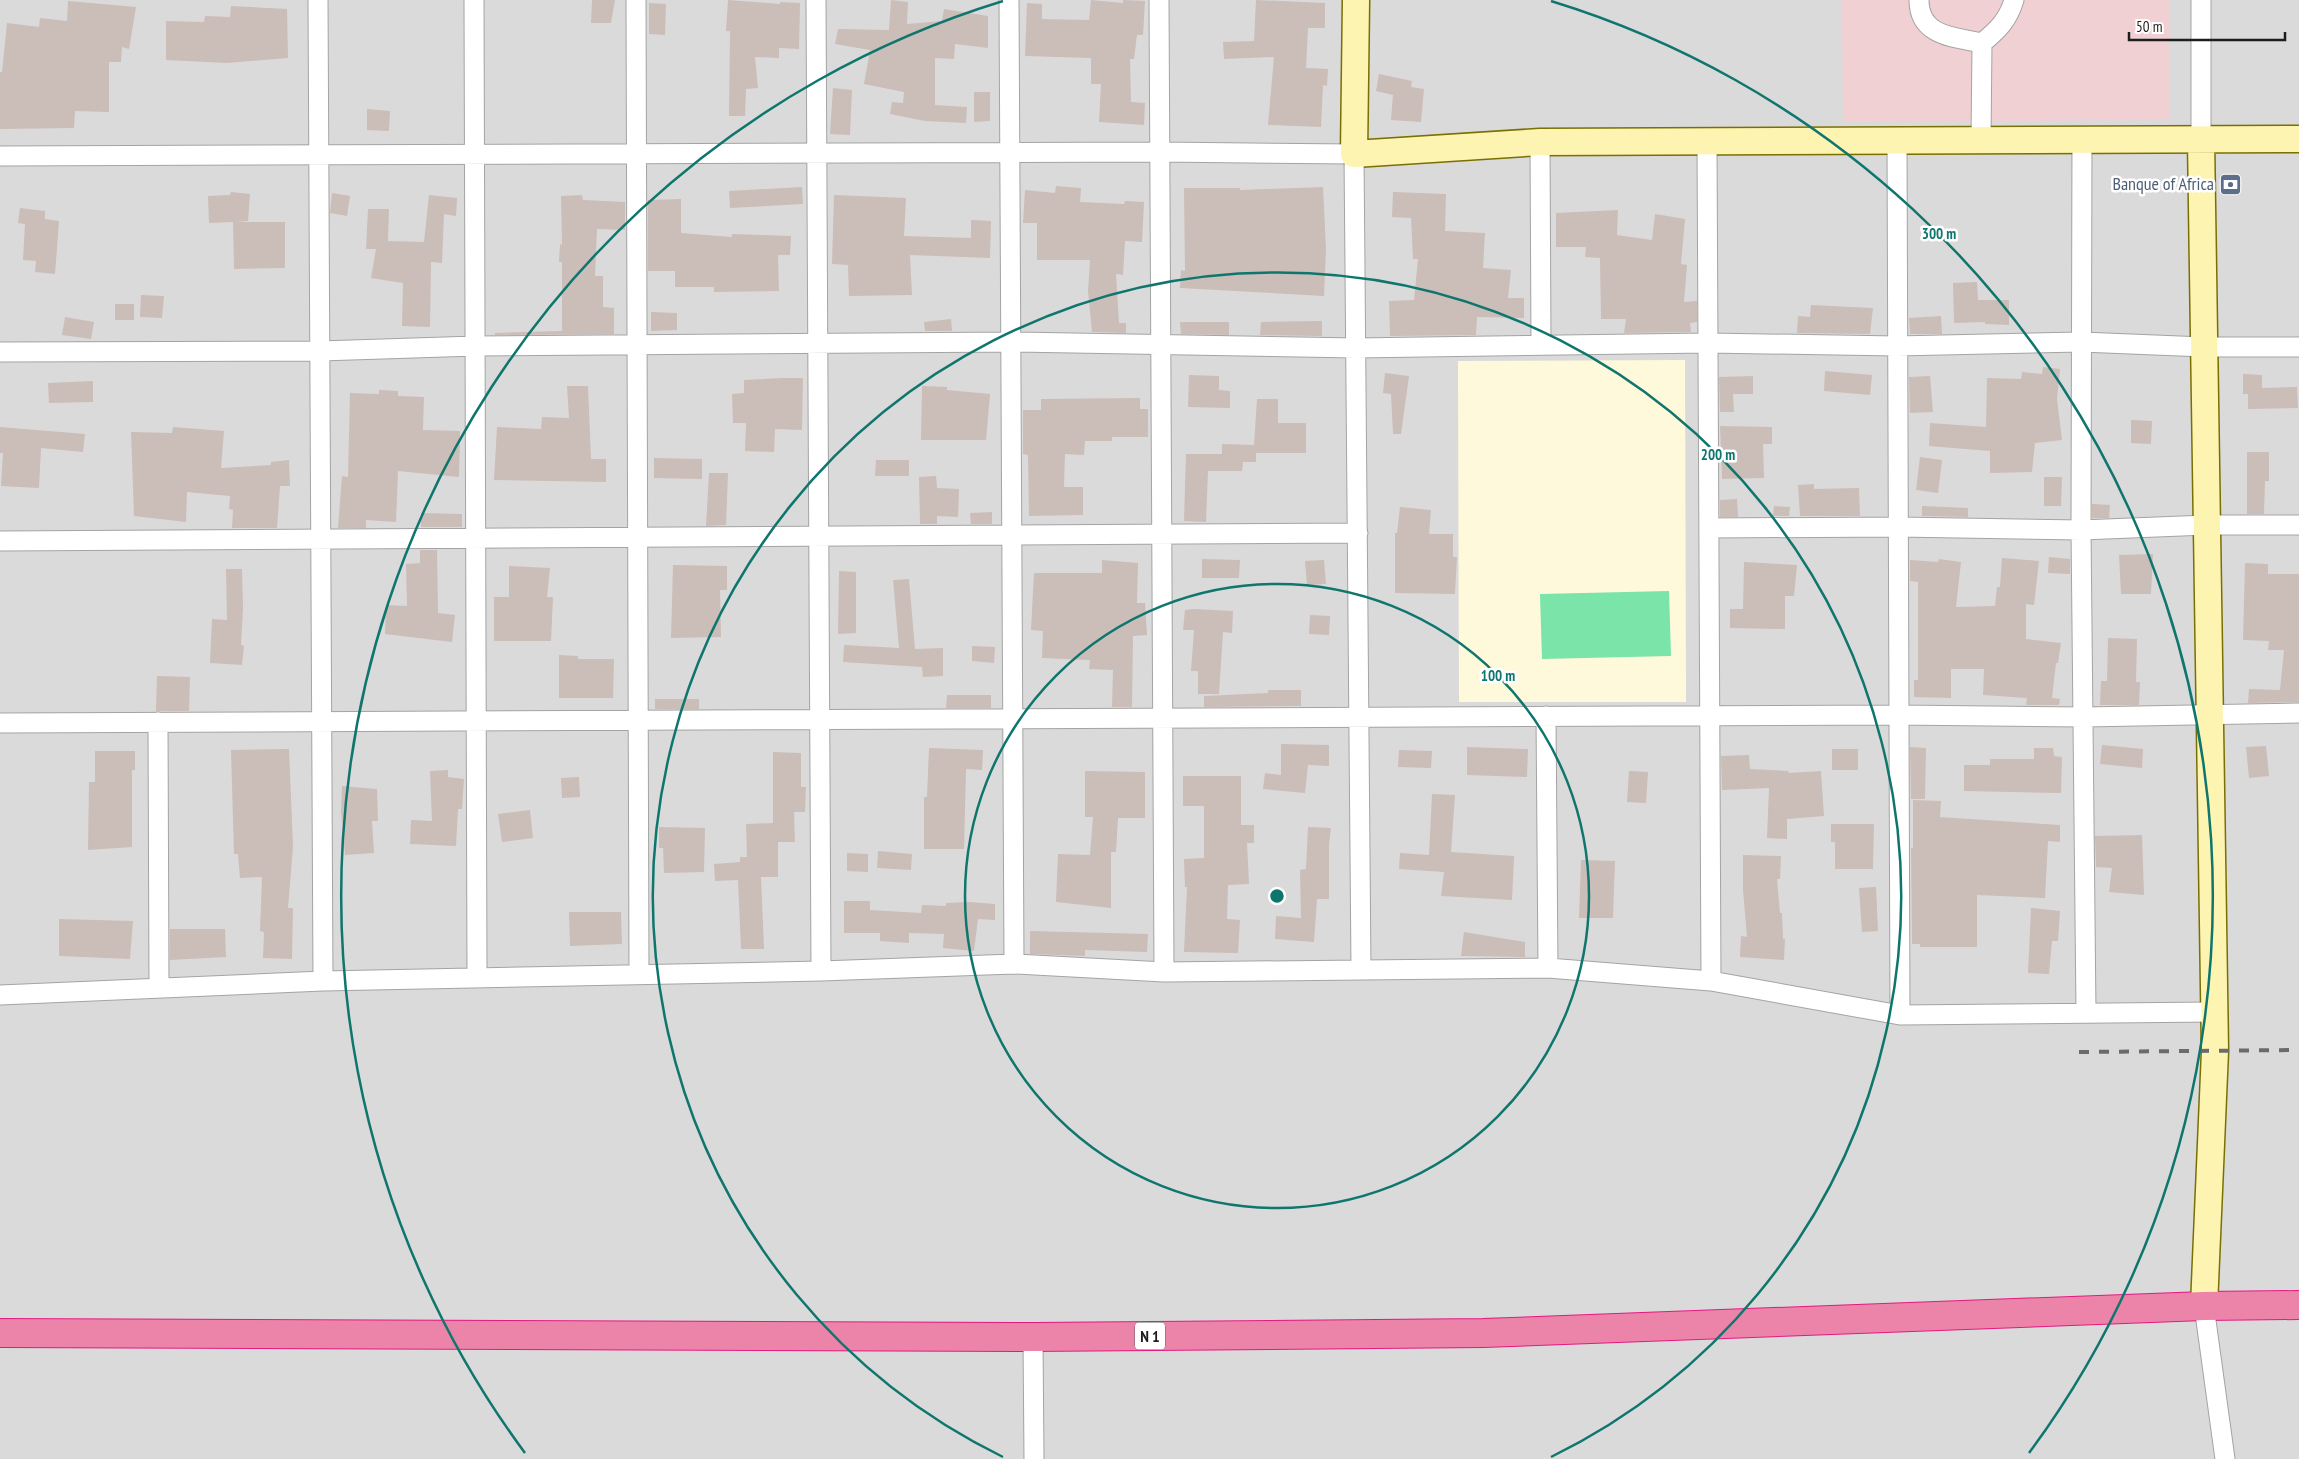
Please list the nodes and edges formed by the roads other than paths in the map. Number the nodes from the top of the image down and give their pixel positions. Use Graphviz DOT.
graph roads {
  1 [pos="318,0"];
  2 [pos="474,0"];
  3 [pos="636,0"];
  4 [pos="816,0"];
  5 [pos="1009,0"];
  6 [pos="1159,0"];
  7 [pos="1356,0"];
  8 [pos="1919,0"];
  9 [pos="2014,0"];
  10 [pos="2201,0"];
  11 [pos="1982,43"];
  12 [pos="2082,140"];
  13 [pos="2201,140"];
  14 [pos="2299,140"];
  15 [pos="1707,141"];
  16 [pos="1896,141"];
  17 [pos="1981,141"];
  18 [pos="1540,142"];
  19 [pos="1160,152"];
  20 [pos="1010,153"];
  21 [pos="637,154"];
  22 [pos="816,154"];
  23 [pos="1354,154"];
  24 [pos="319,155"];
  25 [pos="475,155"];
  26 [pos="0,156"];
  27 [pos="1011,342"];
  28 [pos="2081,342"];
  29 [pos="1708,343"];
  30 [pos="817,344"];
  31 [pos="1161,344"];
  32 [pos="637,345"];
  33 [pos="1541,345"];
  34 [pos="476,346"];
  35 [pos="1896,346"];
  36 [pos="2204,347"];
  37 [pos="2299,347"];
  38 [pos="1356,348"];
  39 [pos="0,352"];
  40 [pos="320,352"];
  41 [pos="2207,525"];
  42 [pos="2299,525"];
  43 [pos="1898,527"];
  44 [pos="1709,528"];
  45 [pos="2081,530"];
  46 [pos="1358,533"];
  47 [pos="1011,535"];
  48 [pos="1161,535"];
  49 [pos="818,536"];
  50 [pos="476,538"];
  51 [pos="637,538"];
  52 [pos="320,540"];
  53 [pos="0,541"];
  54 [pos="2210,713"];
  55 [pos="2299,713"];
  56 [pos="1898,715"];
  57 [pos="1546,716"];
  58 [pos="1710,716"];
  59 [pos="1360,717"];
  60 [pos="2084,717"];
  61 [pos="1162,718"];
  62 [pos="1012,719"];
  63 [pos="638,720"];
  64 [pos="819,720"];
  65 [pos="478,721"];
  66 [pos="158,722"];
  67 [pos="322,722"];
  68 [pos="0,723"];
  69 [pos="1014,964"];
  70 [pos="1548,968"];
  71 [pos="1361,969"];
  72 [pos="820,971"];
  73 [pos="1164,972"];
  74 [pos="639,974"];
  75 [pos="477,978"];
  76 [pos="323,981"];
  77 [pos="1711,981"];
  78 [pos="159,988"];
  79 [pos="0,995"];
  80 [pos="2214,1012"];
  81 [pos="2086,1013"];
  82 [pos="1900,1015"];
  83 [pos="2299,1305"];
  84 [pos="2204,1306"];
  85 [pos="0,1333"];
  86 [pos="1033,1337"];
  87 [pos="1034,1459"];
  88 [pos="2225,1459"];
  1 -- 24 [label="street"];
  2 -- 25 [label="street"];
  3 -- 21 [label="street"];
  4 -- 22 [label="street"];
  5 -- 20 [label="street"];
  6 -- 19 [label="street"];
  7 -- 23 [label="main road"];
  8 -- 11 [label="street"];
  9 -- 11 [label="street"];
  10 -- 13 [label="street"];
  11 -- 17 [label="street"];
  12 -- 13 [label="main road"];
  12 -- 17 [label="main road"];
  12 -- 28 [label="street"];
  13 -- 14 [label="main road"];
  13 -- 36 [label="main road"];
  15 -- 16 [label="main road"];
  15 -- 18 [label="main road"];
  15 -- 29 [label="street"];
  16 -- 17 [label="main road"];
  16 -- 35 [label="street"];
  18 -- 23 [label="main road"];
  18 -- 33 [label="street"];
  19 -- 20 [label="street"];
  19 -- 23 [label="street"];
  19 -- 31 [label="street"];
  20 -- 22 [label="street"];
  20 -- 27 [label="street"];
  21 -- 22 [label="street"];
  21 -- 25 [label="street"];
  21 -- 32 [label="street"];
  22 -- 30 [label="street"];
  23 -- 38 [label="street"];
  24 -- 25 [label="street"];
  24 -- 26 [label="street"];
  24 -- 40 [label="street"];
  25 -- 34 [label="street"];
  27 -- 30 [label="street"];
  27 -- 31 [label="street"];
  27 -- 47 [label="street"];
  28 -- 35 [label="street"];
  28 -- 36 [label="street"];
  28 -- 45 [label="street"];
  29 -- 33 [label="street"];
  29 -- 35 [label="street"];
  29 -- 44 [label="street"];
  30 -- 32 [label="street"];
  30 -- 49 [label="street"];
  31 -- 38 [label="street"];
  31 -- 48 [label="street"];
  32 -- 34 [label="street"];
  32 -- 51 [label="street"];
  33 -- 38 [label="street"];
  34 -- 40 [label="street"];
  34 -- 50 [label="street"];
  35 -- 43 [label="street"];
  36 -- 37 [label="street"];
  36 -- 41 [label="main road"];
  38 -- 46 [label="street"];
  39 -- 40 [label="street"];
  40 -- 52 [label="street"];
  41 -- 42 [label="street"];
  41 -- 45 [label="street"];
  41 -- 54 [label="main road"];
  43 -- 44 [label="street"];
  43 -- 45 [label="street"];
  43 -- 56 [label="street"];
  44 -- 58 [label="street"];
  45 -- 60 [label="street"];
  46 -- 48 [label="street"];
  46 -- 59 [label="street"];
  47 -- 48 [label="street"];
  47 -- 49 [label="street"];
  47 -- 62 [label="street"];
  48 -- 61 [label="street"];
  49 -- 51 [label="street"];
  49 -- 64 [label="street"];
  50 -- 51 [label="street"];
  50 -- 52 [label="street"];
  50 -- 65 [label="street"];
  51 -- 63 [label="street"];
  52 -- 53 [label="street"];
  52 -- 67 [label="street"];
  54 -- 55 [label="street"];
  54 -- 60 [label="street"];
  54 -- 80 [label="main road"];
  56 -- 58 [label="street"];
  56 -- 60 [label="street"];
  56 -- 82 [label="street"];
  57 -- 58 [label="street"];
  57 -- 59 [label="street"];
  57 -- 70 [label="street"];
  58 -- 77 [label="street"];
  59 -- 61 [label="street"];
  59 -- 71 [label="street"];
  60 -- 81 [label="street"];
  61 -- 62 [label="street"];
  61 -- 73 [label="street"];
  62 -- 64 [label="street"];
  62 -- 69 [label="street"];
  63 -- 64 [label="street"];
  63 -- 65 [label="street"];
  63 -- 74 [label="street"];
  64 -- 72 [label="street"];
  65 -- 67 [label="street"];
  65 -- 75 [label="street"];
  66 -- 67 [label="street"];
  66 -- 68 [label="street"];
  66 -- 78 [label="street"];
  67 -- 76 [label="street"];
  69 -- 72 [label="street"];
  69 -- 73 [label="street"];
  70 -- 71 [label="street"];
  70 -- 77 [label="street"];
  71 -- 73 [label="street"];
  72 -- 74 [label="street"];
  74 -- 75 [label="street"];
  75 -- 76 [label="street"];
  76 -- 78 [label="street"];
  77 -- 82 [label="street"];
  78 -- 79 [label="street"];
  80 -- 81 [label="street"];
  80 -- 84 [label="main road"];
  81 -- 82 [label="street"];
  83 -- 84 [label="highway, N 1"];
  84 -- 86 [label="highway, N 1"];
  84 -- 88 [label="street"];
  85 -- 86 [label="highway, N 1"];
  86 -- 87 [label="street"];
}
